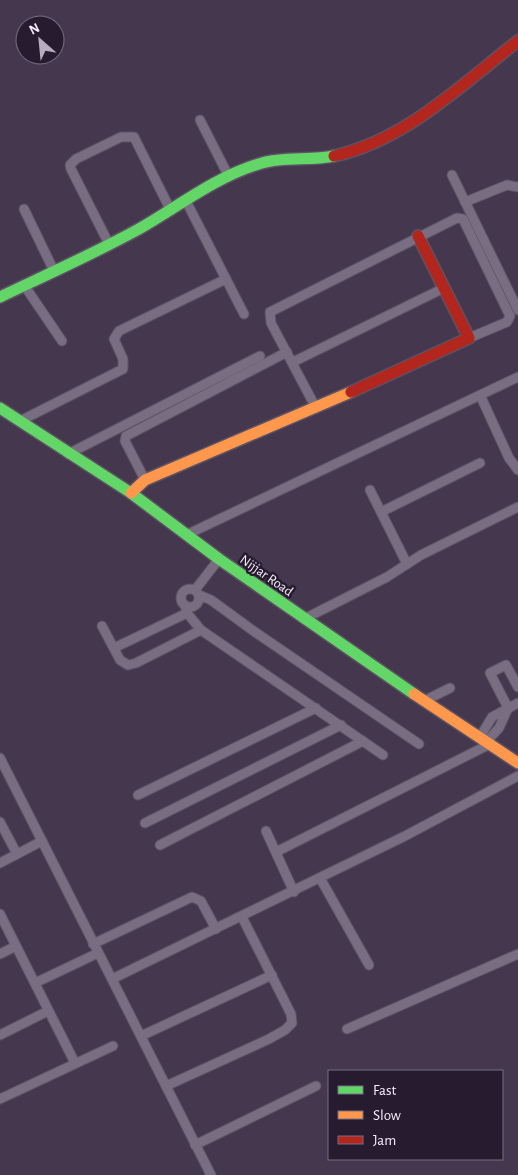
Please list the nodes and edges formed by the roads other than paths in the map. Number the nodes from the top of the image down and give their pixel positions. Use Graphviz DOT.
graph roads {
  1 [pos="518,41"];
  2 [pos="200,120"];
  3 [pos="452,175"];
  4 [pos="229,177"];
  5 [pos="518,187"];
  6 [pos="186,200"];
  7 [pos="466,202"];
  8 [pos="24,209"];
  9 [pos="170,209"];
  10 [pos="418,236"];
  11 [pos="109,244"];
  12 [pos="54,271"];
  13 [pos="226,279"];
  14 [pos="24,285"];
  15 [pos="444,288"];
  16 [pos="0,297"];
  17 [pos="518,310"];
  18 [pos="244,314"];
  19 [pos="469,338"];
  20 [pos="62,341"];
  21 [pos="287,352"];
  22 [pos="260,356"];
  23 [pos="292,362"];
  24 [pos="518,377"];
  25 [pos="480,395"];
  26 [pos="0,408"];
  27 [pos="316,408"];
  28 [pos="20,421"];
  29 [pos="68,454"];
  30 [pos="480,464"];
  31 [pos="518,470"];
  32 [pos="145,480"];
  33 [pos="370,490"];
  34 [pos="131,493"];
  35 [pos="518,507"];
  36 [pos="382,512"];
  37 [pos="186,535"];
  38 [pos="219,559"];
  39 [pos="407,564"];
  40 [pos="197,593"];
  41 [pos="186,609"];
  42 [pos="304,619"];
  43 [pos="102,626"];
  44 [pos="201,630"];
  45 [pos="114,648"];
  46 [pos="518,685"];
  47 [pos="450,688"];
  48 [pos="424,701"];
  49 [pos="518,703"];
  50 [pos="316,708"];
  51 [pos="508,708"];
  52 [pos="341,725"];
  53 [pos="363,741"];
  54 [pos="486,741"];
  55 [pos="419,744"];
  56 [pos="383,755"];
  57 [pos="0,758"];
  58 [pos="518,763"];
  59 [pos="3,772"];
  60 [pos="518,776"];
  61 [pos="138,795"];
  62 [pos="0,822"];
  63 [pos="145,823"];
  64 [pos="266,831"];
  65 [pos="2,832"];
  66 [pos="42,841"];
  67 [pos="160,845"];
  68 [pos="276,852"];
  69 [pos="17,854"];
  70 [pos="0,862"];
  71 [pos="320,878"];
  72 [pos="294,892"];
  73 [pos="0,914"];
  74 [pos="242,917"];
  75 [pos="216,929"];
  76 [pos="93,944"];
  77 [pos="16,946"];
  78 [pos="98,953"];
  79 [pos="0,954"];
  80 [pos="518,954"];
  81 [pos="368,965"];
  82 [pos="272,975"];
  83 [pos="112,980"];
  84 [pos="35,983"];
  85 [pos="48,1011"];
  86 [pos="347,1029"];
  87 [pos="0,1035"];
  88 [pos="142,1036"];
  89 [pos="113,1046"];
  90 [pos="75,1063"];
  91 [pos="166,1086"];
  92 [pos="316,1086"];
  93 [pos="0,1099"];
  94 [pos="195,1145"];
  95 [pos="211,1175"];
  1 -- 4 [label="street"];
  2 -- 4 [label="street"];
  3 -- 7 [label="street"];
  4 -- 6 [label="street"];
  5 -- 7 [label="street"];
  6 -- 9 [label="street"];
  6 -- 13 [label="street"];
  7 -- 17 [label="street"];
  8 -- 12 [label="street"];
  9 -- 11 [label="street"];
  9 -- 11 [label="street"];
  10 -- 15 [label="street"];
  10 -- 19 [label="street"];
  10 -- 21 [label="street"];
  11 -- 12 [label="street"];
  12 -- 14 [label="street"];
  13 -- 18 [label="street"];
  13 -- 28 [label="street"];
  14 -- 16 [label="street"];
  14 -- 20 [label="street"];
  15 -- 19 [label="street"];
  15 -- 23 [label="street"];
  19 -- 27 [label="street"];
  21 -- 23 [label="street"];
  21 -- 32 [label="street"];
  22 -- 29 [label="street"];
  23 -- 27 [label="street"];
  24 -- 25 [label="street"];
  25 -- 31 [label="street"];
  25 -- 37 [label="street"];
  26 -- 28 [label="street, Nijjar Road"];
  27 -- 32 [label="street"];
  28 -- 29 [label="street, Nijjar Road"];
  29 -- 34 [label="street, Nijjar Road"];
  30 -- 36 [label="street"];
  32 -- 34 [label="street"];
  33 -- 36 [label="street"];
  34 -- 37 [label="street, Nijjar Road"];
  35 -- 39 [label="street"];
  36 -- 39 [label="street"];
  37 -- 38 [label="street, Nijjar Road"];
  38 -- 40 [label="street"];
  38 -- 42 [label="street, Nijjar Road"];
  39 -- 42 [label="street"];
  40 -- 41 [label="street"];
  40 -- 41 [label="street"];
  40 -- 55 [label="street"];
  41 -- 44 [label="street"];
  41 -- 45 [label="street"];
  42 -- 48 [label="street, Nijjar Road"];
  43 -- 45 [label="street"];
  44 -- 45 [label="street"];
  44 -- 50 [label="street"];
  46 -- 51 [label="street"];
  47 -- 48 [label="street"];
  48 -- 54 [label="street, Nijjar Road"];
  49 -- 51 [label="street"];
  50 -- 52 [label="street"];
  50 -- 61 [label="street"];
  51 -- 54 [label="street"];
  51 -- 54 [label="street"];
  52 -- 53 [label="street"];
  52 -- 63 [label="street"];
  53 -- 56 [label="street"];
  53 -- 67 [label="street"];
  54 -- 58 [label="street, Nijjar Road"];
  54 -- 68 [label="street"];
  57 -- 59 [label="street"];
  59 -- 66 [label="street"];
  60 -- 71 [label="street"];
  62 -- 65 [label="street"];
  64 -- 68 [label="street"];
  65 -- 69 [label="street"];
  66 -- 69 [label="street"];
  66 -- 76 [label="street"];
  68 -- 72 [label="street"];
  69 -- 70 [label="street"];
  71 -- 72 [label="street"];
  71 -- 81 [label="street"];
  72 -- 74 [label="street"];
  73 -- 77 [label="street"];
  74 -- 75 [label="street"];
  74 -- 82 [label="street"];
  75 -- 76 [label="street"];
  75 -- 83 [label="street"];
  76 -- 78 [label="street"];
  77 -- 79 [label="street"];
  77 -- 84 [label="street"];
  78 -- 83 [label="street"];
  78 -- 84 [label="street"];
  80 -- 86 [label="street"];
  82 -- 88 [label="street"];
  82 -- 91 [label="street"];
  83 -- 88 [label="street"];
  84 -- 85 [label="street"];
  85 -- 87 [label="street"];
  85 -- 90 [label="street"];
  88 -- 91 [label="street"];
  89 -- 90 [label="street"];
  90 -- 93 [label="street"];
  91 -- 94 [label="street"];
  92 -- 94 [label="street"];
  94 -- 95 [label="street"];
}
